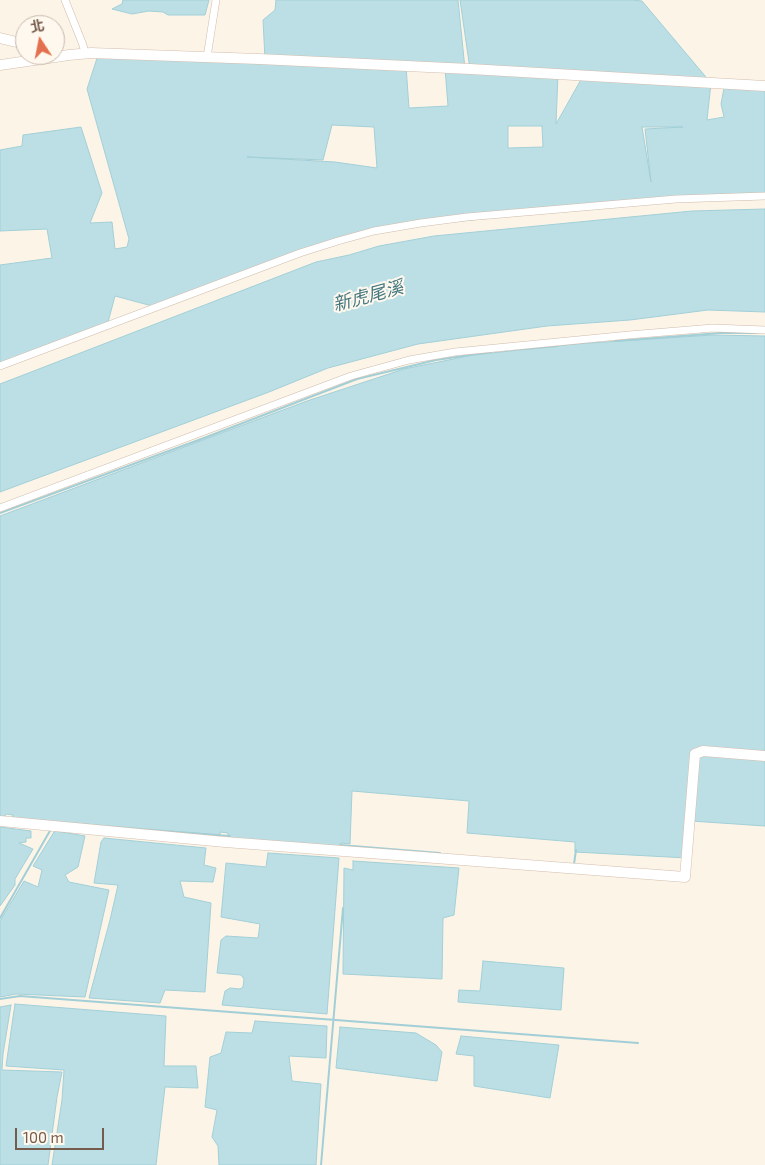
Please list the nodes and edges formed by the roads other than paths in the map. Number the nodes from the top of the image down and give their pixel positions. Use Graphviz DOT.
graph roads {
  1 [pos="65,0"];
  2 [pos="216,0"];
  3 [pos="0,38"];
  4 [pos="15,42"];
  5 [pos="85,53"];
  6 [pos="65,54"];
  7 [pos="69,55"];
  8 [pos="207,57"];
  9 [pos="0,65"];
  10 [pos="765,86"];
  11 [pos="765,196"];
  12 [pos="765,330"];
  13 [pos="0,366"];
  14 [pos="0,508"];
  15 [pos="765,756"];
  16 [pos="0,820"];
  1 -- 5 [label="street"];
  2 -- 8 [label="street"];
  3 -- 4 [label="street"];
  5 -- 7 [label="street"];
  5 -- 8 [label="street"];
  6 -- 7 [label="street"];
  7 -- 9 [label="street"];
  8 -- 10 [label="street"];
  11 -- 13 [label="street"];
  12 -- 14 [label="street"];
  15 -- 16 [label="street"];
}
